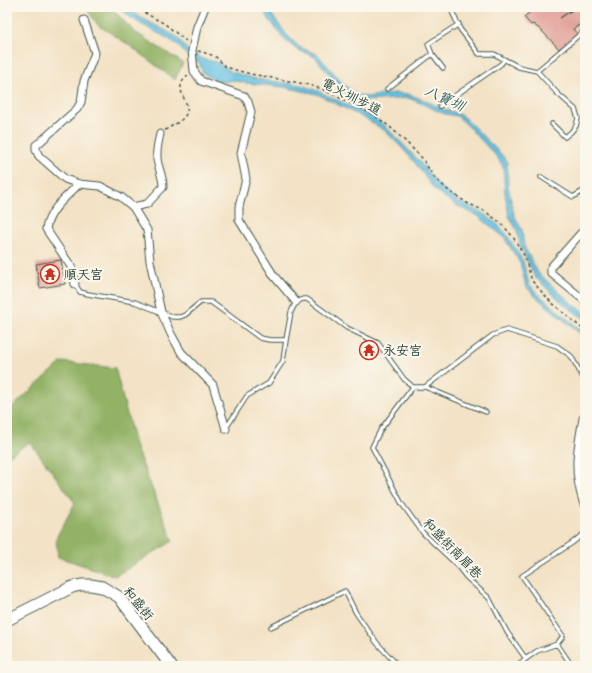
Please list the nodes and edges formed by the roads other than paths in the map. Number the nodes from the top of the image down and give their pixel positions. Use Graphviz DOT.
graph roads {
  1 [pos="205,7"];
  2 [pos="450,7"];
  3 [pos="84,20"];
  4 [pos="459,24"];
  5 [pos="585,30"];
  6 [pos="432,54"];
  7 [pos="504,60"];
  8 [pos="443,68"];
  9 [pos="537,71"];
  10 [pos="387,89"];
  11 [pos="440,106"];
  12 [pos="552,124"];
  13 [pos="160,134"];
  14 [pos="541,177"];
  15 [pos="79,184"];
  16 [pos="585,190"];
  17 [pos="133,207"];
  18 [pos="585,233"];
  19 [pos="75,284"];
  20 [pos="584,298"];
  21 [pos="296,302"];
  22 [pos="161,312"];
  23 [pos="286,340"];
  24 [pos="585,381"];
  25 [pos="413,387"];
  26 [pos="425,387"];
  27 [pos="486,412"];
  28 [pos="585,419"];
  29 [pos="226,429"];
  30 [pos="585,501"];
  31 [pos="585,533"];
  32 [pos="7,620"];
  33 [pos="271,627"];
  34 [pos="556,644"];
  35 [pos="526,659"];
  36 [pos="171,666"];
  37 [pos="398,666"];
  38 [pos="516,666"];
  39 [pos="572,666"];
  1 -- 21 [label="street"];
  2 -- 4 [label="lane"];
  3 -- 15 [label="street"];
  4 -- 6 [label="lane"];
  4 -- 7 [label="lane"];
  5 -- 9 [label="lane"];
  6 -- 8 [label="lane"];
  6 -- 10 [label="lane"];
  7 -- 9 [label="lane"];
  7 -- 11 [label="lane"];
  9 -- 12 [label="lane"];
  13 -- 17 [label="street"];
  14 -- 16 [label="lane"];
  15 -- 17 [label="street"];
  15 -- 19 [label="street"];
  17 -- 22 [label="street"];
  18 -- 20 [label="street"];
  19 -- 22 [label="lane"];
  21 -- 23 [label="lane"];
  21 -- 25 [label="lane"];
  22 -- 23 [label="lane"];
  22 -- 29 [label="street"];
  23 -- 29 [label="lane"];
  24 -- 26 [label="lane"];
  25 -- 26 [label="lane"];
  25 -- 35 [label="lane, 和盛街南眉巷"];
  26 -- 27 [label="lane"];
  28 -- 30 [label="main road"];
  31 -- 34 [label="lane"];
  32 -- 36 [label="main road, 和盛街"];
  33 -- 37 [label="lane"];
  34 -- 35 [label="lane"];
  34 -- 39 [label="lane"];
  35 -- 38 [label="lane"];
}
